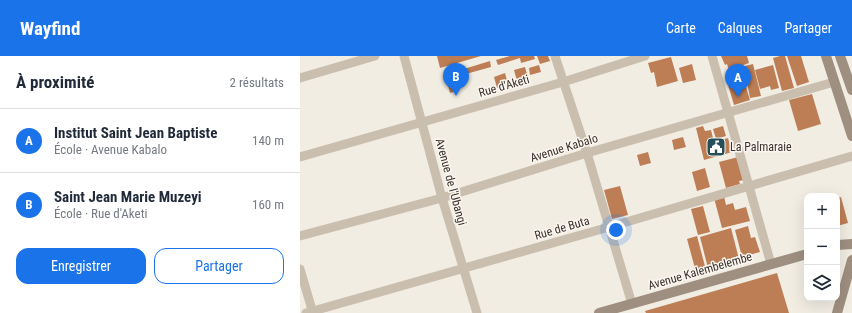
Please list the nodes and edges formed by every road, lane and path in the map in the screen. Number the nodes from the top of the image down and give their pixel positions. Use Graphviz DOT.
graph roads {
  1 [pos="375,56"];
  2 [pos="404,56"];
  3 [pos="555,56"];
  4 [pos="646,56"];
  5 [pos="712,56"];
  6 [pos="826,56"];
  7 [pos="840,56"];
  8 [pos="300,78"];
  9 [pos="850,78"];
  10 [pos="563,82"];
  11 [pos="834,82"];
  12 [pos="852,90"];
  13 [pos="729,113"];
  14 [pos="422,122"];
  15 [pos="852,136"];
  16 [pos="587,153"];
  17 [pos="300,156"];
  18 [pos="852,156"];
  19 [pos="750,185"];
  20 [pos="442,198"];
  21 [pos="609,228"];
  22 [pos="300,236"];
  23 [pos="852,244"];
  24 [pos="840,245"];
  25 [pos="804,255"];
  26 [pos="852,260"];
  27 [pos="772,264"];
  28 [pos="463,268"];
  29 [pos="300,269"];
  30 [pos="632,304"];
  31 [pos="310,312"];
  32 [pos="477,313"];
  33 [pos="599,313"];
  34 [pos="838,313"];
  1 -- 8 [label="street"];
  2 -- 14 [label="street, Avenue de l'Ubangi"];
  3 -- 10 [label="street"];
  4 -- 10 [label="street, Rue d'Aketi"];
  5 -- 13 [label="street"];
  6 -- 11 [label="street"];
  7 -- 9 [label="street"];
  9 -- 12 [label="street"];
  10 -- 14 [label="street, Rue d'Aketi"];
  10 -- 16 [label="street"];
  11 -- 13 [label="street, Avenue Kabalo"];
  11 -- 15 [label="street"];
  13 -- 16 [label="street, Avenue Kabalo"];
  13 -- 19 [label="street"];
  14 -- 17 [label="street, Rue d'Aketi"];
  14 -- 20 [label="street, Avenue de l'Ubangi"];
  16 -- 20 [label="street, Avenue Kabalo"];
  16 -- 21 [label="street"];
  18 -- 19 [label="street, Rue de Buta"];
  19 -- 21 [label="street, Rue de Buta"];
  19 -- 27 [label="street"];
  20 -- 22 [label="street, Avenue Kabalo"];
  20 -- 28 [label="street, Avenue de l'Ubangi"];
  21 -- 28 [label="street, Rue de Buta"];
  21 -- 30 [label="street"];
  23 -- 24 [label="street"];
  25 -- 27 [label="street, Avenue Kalembelembe"];
  26 -- 34 [label="street"];
  27 -- 30 [label="street, Avenue Kalembelembe"];
  28 -- 31 [label="street, Rue de Buta"];
  28 -- 32 [label="street, Avenue de l'Ubangi"];
  29 -- 31 [label="street"];
  30 -- 33 [label="street, Avenue Kalembelembe"];
}
